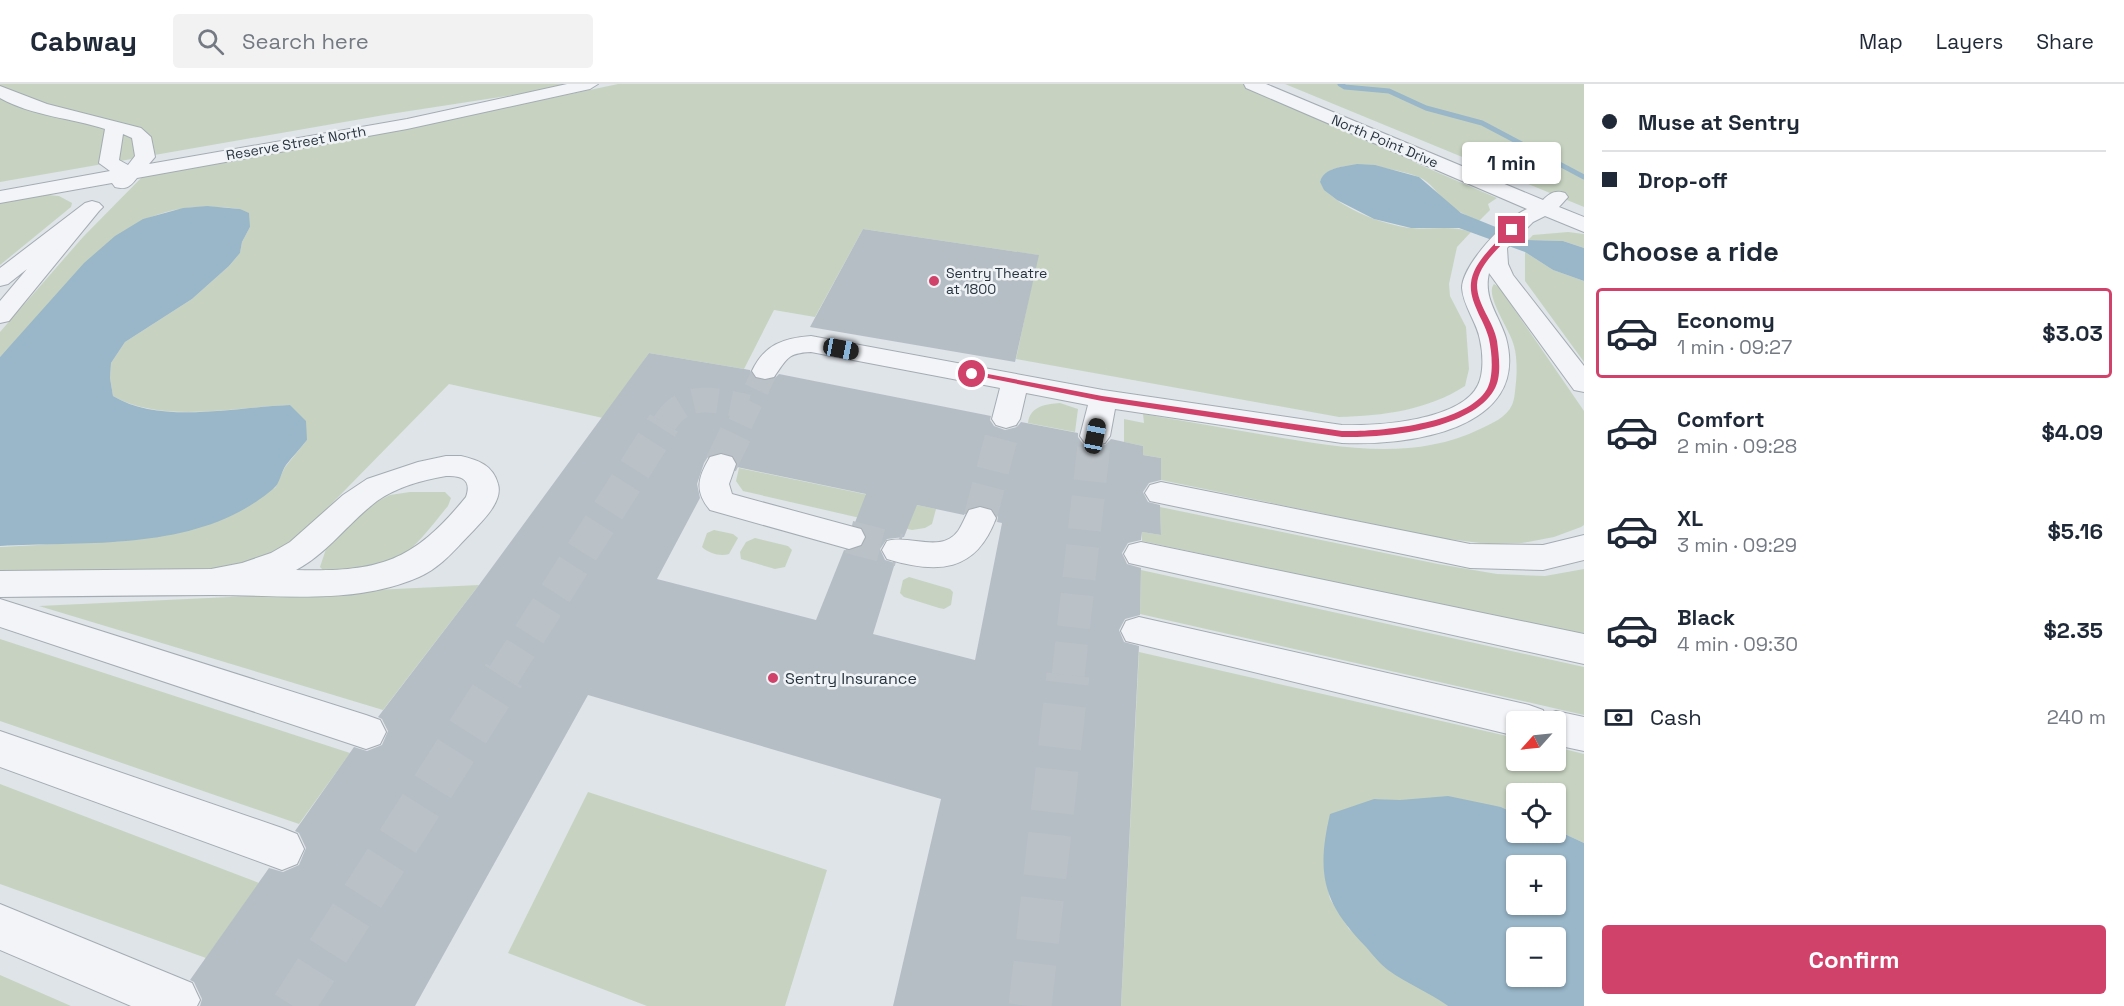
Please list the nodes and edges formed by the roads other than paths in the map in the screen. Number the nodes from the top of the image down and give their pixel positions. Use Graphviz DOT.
graph roads {
  1 [pos="584,84"];
  2 [pos="590,84"];
  3 [pos="1252,84"];
  4 [pos="1285,84"];
  5 [pos="0,90"];
  6 [pos="533,91"];
  7 [pos="116,126"];
  8 [pos="145,157"];
  9 [pos="109,163"];
  10 [pos="129,173"];
  11 [pos="0,182"];
  12 [pos="45,188"];
  13 [pos="0,197"];
  14 [pos="1552,203"];
  15 [pos="92,207"];
  16 [pos="1584,207"];
  17 [pos="1584,225"];
  18 [pos="1504,238"];
  19 [pos="0,279"];
  20 [pos="0,316"];
  21 [pos="765,371"];
  22 [pos="1015,382"];
  23 [pos="1584,384"];
  24 [pos="1102,399"];
  25 [pos="1006,419"];
  26 [pos="1095,436"];
  27 [pos="721,464"];
  28 [pos="1161,493"];
  29 [pos="980,518"];
  30 [pos="849,537"];
  31 [pos="1584,547"];
  32 [pos="899,550"];
  33 [pos="1141,554"];
  34 [pos="210,582"];
  35 [pos="0,584"];
  36 [pos="0,613"];
  37 [pos="1140,631"];
  38 [pos="1584,649"];
  39 [pos="1506,717"];
  40 [pos="1566,730"];
  41 [pos="366,732"];
  42 [pos="1584,734"];
  43 [pos="0,749"];
  44 [pos="282,849"];
  45 [pos="0,927"];
  46 [pos="176,1000"];
  1 -- 6 [label="street, Reserve Street North"];
  2 -- 6 [label="street, Reserve Street North"];
  3 -- 14 [label="street, North Point Drive"];
  4 -- 14 [label="street, North Point Drive"];
  5 -- 7 [label="street"];
  6 -- 8 [label="street, Reserve Street North"];
  6 -- 10 [label="street, Reserve Street North"];
  7 -- 8 [label="street"];
  7 -- 9 [label="street"];
  8 -- 9 [label="street, Reserve Street North"];
  8 -- 10 [label="street"];
  9 -- 10 [label="street"];
  9 -- 11 [label="street, Reserve Street North"];
  10 -- 12 [label="street, Reserve Street North"];
  10 -- 15 [label="street"];
  12 -- 13 [label="street, Reserve Street North"];
  12 -- 15 [label="street"];
  14 -- 16 [label="street, North Point Drive"];
  14 -- 17 [label="street, North Point Drive"];
  14 -- 18 [label="street"];
  15 -- 19 [label="street"];
  15 -- 20 [label="street"];
  18 -- 23 [label="street"];
  18 -- 24 [label="street"];
  21 -- 22 [label="street"];
  22 -- 24 [label="street"];
  22 -- 25 [label="street"];
  24 -- 26 [label="street"];
  27 -- 30 [label="street"];
  28 -- 31 [label="street"];
  29 -- 32 [label="street"];
  33 -- 38 [label="street"];
  34 -- 34 [label="street"];
  34 -- 35 [label="street"];
  36 -- 41 [label="street"];
  37 -- 39 [label="street"];
  40 -- 42 [label="street"];
  43 -- 44 [label="street"];
  45 -- 46 [label="street"];
}
